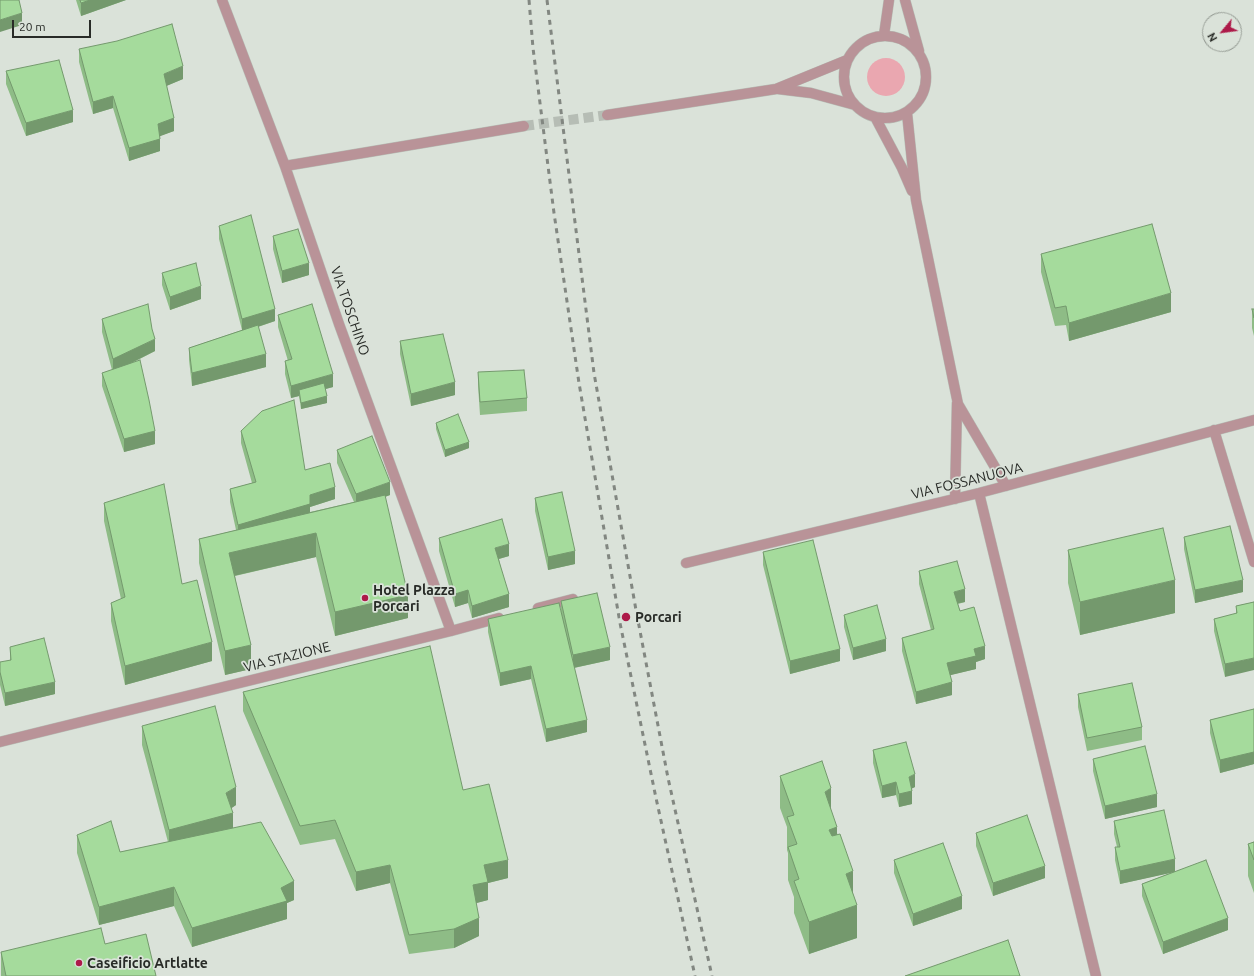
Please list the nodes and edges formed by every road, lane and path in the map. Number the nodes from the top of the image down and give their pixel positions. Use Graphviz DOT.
graph roads {
  1 [pos="222,0"];
  2 [pos="889,0"];
  3 [pos="905,0"];
  4 [pos="884,35"];
  5 [pos="919,53"];
  6 [pos="847,60"];
  7 [pos="776,89"];
  8 [pos="855,105"];
  9 [pos="907,113"];
  10 [pos="607,115"];
  11 [pos="875,117"];
  12 [pos="524,126"];
  13 [pos="285,166"];
  14 [pos="916,200"];
  15 [pos="957,401"];
  16 [pos="1254,420"];
  17 [pos="1214,430"];
  18 [pos="1006,486"];
  19 [pos="979,493"];
  20 [pos="955,499"];
  21 [pos="1254,562"];
  22 [pos="686,563"];
  23 [pos="580,597"];
  24 [pos="527,611"];
  25 [pos="512,615"];
  26 [pos="451,631"];
  27 [pos="0,742"];
  28 [pos="1096,976"];
  1 -- 13 [label="street, VIA TOSCHINO"];
  2 -- 4 [label="street"];
  3 -- 5 [label="street"];
  4 -- 5 [label="street"];
  4 -- 6 [label="street"];
  5 -- 9 [label="street"];
  6 -- 7 [label="street"];
  6 -- 8 [label="street"];
  7 -- 8 [label="street"];
  7 -- 10 [label="street"];
  8 -- 11 [label="street"];
  9 -- 11 [label="street"];
  9 -- 14 [label="street"];
  11 -- 14 [label="street"];
  12 -- 13 [label="street"];
  13 -- 26 [label="street, VIA TOSCHINO"];
  14 -- 15 [label="street"];
  15 -- 18 [label="street"];
  15 -- 20 [label="street"];
  16 -- 17 [label="street, VIA FOSSANUOVA"];
  17 -- 18 [label="street, VIA FOSSANUOVA"];
  17 -- 21 [label="street"];
  18 -- 19 [label="street, VIA FOSSANUOVA"];
  19 -- 20 [label="street, VIA FOSSANUOVA"];
  19 -- 28 [label="street"];
  20 -- 22 [label="street, VIA FOSSANUOVA"];
  23 -- 24 [label="street"];
  25 -- 26 [label="street, VIA STAZIONE"];
  26 -- 27 [label="street, VIA STAZIONE"];
}
